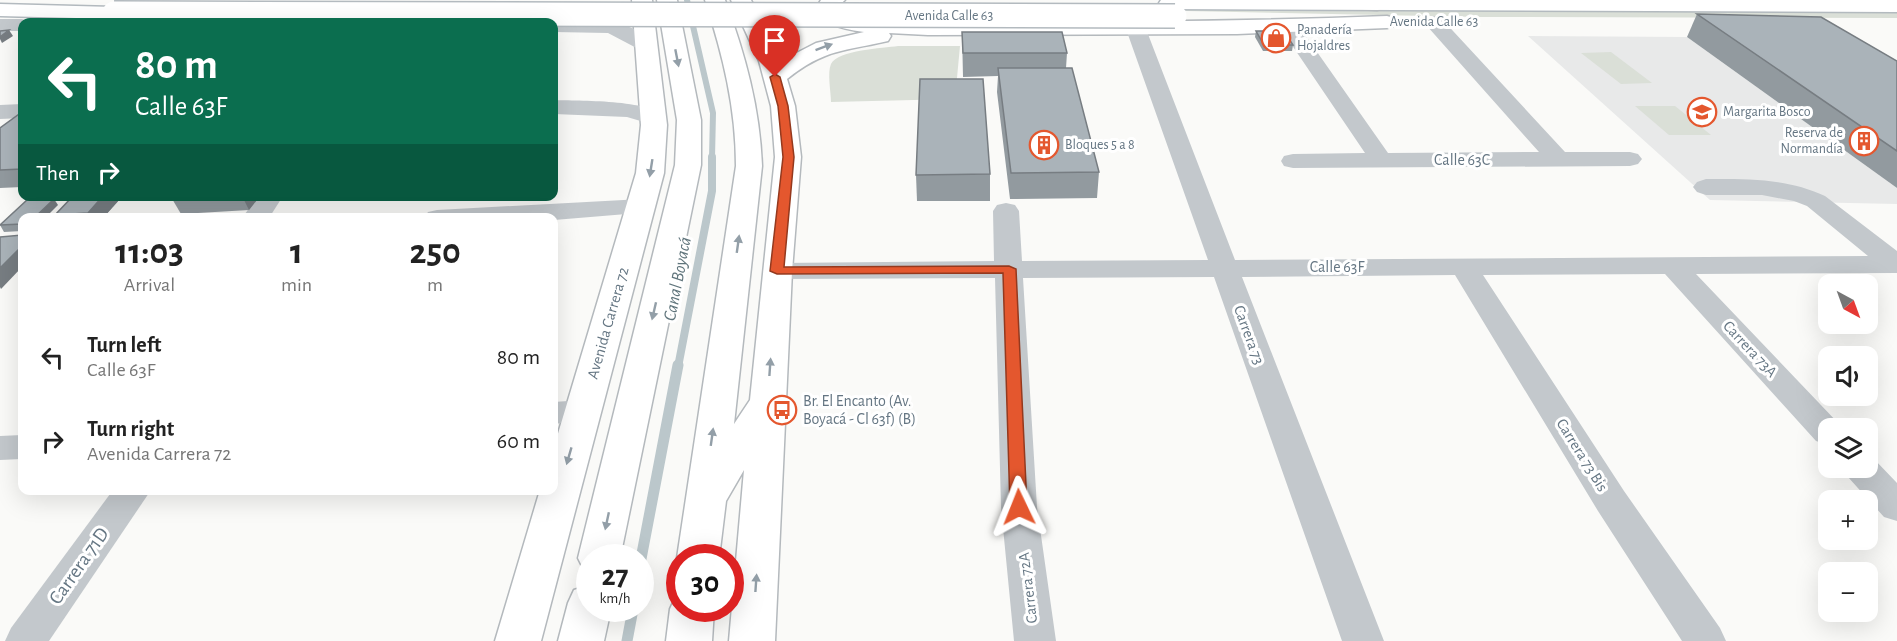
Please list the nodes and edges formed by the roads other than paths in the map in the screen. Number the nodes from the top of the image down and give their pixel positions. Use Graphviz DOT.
graph roads {
  1 [pos="132,0"];
  2 [pos="581,0"];
  3 [pos="642,0"];
  4 [pos="667,0"];
  5 [pos="715,0"];
  6 [pos="741,0"];
  7 [pos="834,0"];
  8 [pos="1313,0"];
  9 [pos="120,6"];
  10 [pos="1897,6"];
  11 [pos="0,10"];
  12 [pos="1172,10"];
  13 [pos="1386,13"];
  14 [pos="541,18"];
  15 [pos="1434,22"];
  16 [pos="1897,23"];
  17 [pos="0,25"];
  18 [pos="18,25"];
  19 [pos="558,26"];
  20 [pos="1289,26"];
  21 [pos="1136,29"];
  22 [pos="975,30"];
  23 [pos="646,47"];
  24 [pos="775,77"];
  25 [pos="650,83"];
  26 [pos="558,107"];
  27 [pos="595,107"];
  28 [pos="0,112"];
  29 [pos="654,118"];
  30 [pos="18,123"];
  31 [pos="1558,159"];
  32 [pos="1630,159"];
  33 [pos="1381,160"];
  34 [pos="1293,161"];
  35 [pos="1706,187"];
  36 [pos="268,201"];
  37 [pos="642,207"];
  38 [pos="1006,211"];
  39 [pos="259,213"];
  40 [pos="530,213"];
  41 [pos="1672,265"];
  42 [pos="1897,265"];
  43 [pos="1464,267"];
  44 [pos="1225,268"];
  45 [pos="1009,269"];
  46 [pos="777,271"];
  47 [pos="768,402"];
  48 [pos="568,412"];
  49 [pos="1818,423"];
  50 [pos="18,447"];
  51 [pos="0,448"];
  52 [pos="558,458"];
  53 [pos="1870,478"];
  54 [pos="129,495"];
  55 [pos="550,495"];
  56 [pos="704,503"];
  57 [pos="1897,507"];
  58 [pos="602,544"];
  59 [pos="700,544"];
  60 [pos="586,622"];
  61 [pos="691,622"];
  62 [pos="26,641"];
  63 [pos="518,641"];
  64 [pos="581,641"];
  65 [pos="689,641"];
  66 [pos="752,641"];
  67 [pos="1035,641"];
  68 [pos="1363,641"];
  69 [pos="1706,641"];
  1 -- 9 [label="main road, Avenida Calle 63"];
  1 -- 12 [label="main road, Avenida Calle 63"];
  2 -- 14 [label="street"];
  3 -- 23 [label="main road, Avenida Carrera 72"];
  4 -- 58 [label="main road, one-way"];
  56 -- 5 [label="main road, one-way"];
  6 -- 24 [label="main road"];
  7 -- 22 [label="main road"];
  8 -- 13 [label="main road"];
  9 -- 11 [label="main road, Avenida Calle 63"];
  9 -- 12 [label="main road, Avenida Calle 63, bridge"];
  10 -- 13 [label="main road, Avenida Calle 63"];
  12 -- 13 [label="main road, Avenida Calle 63"];
  13 -- 15 [label="main road, Avenida Calle 63"];
  13 -- 20 [label="main road"];
  15 -- 16 [label="main road, Avenida Calle 63"];
  15 -- 31 [label="street"];
  17 -- 18 [label="street"];
  19 -- 23 [label="street"];
  20 -- 21 [label="main road"];
  20 -- 33 [label="street"];
  21 -- 22 [label="main road"];
  21 -- 44 [label="street, Carrera 73"];
  24 -- 22 [label="main road, one-way"];
  23 -- 25 [label="main road, Avenida Carrera 72"];
  24 -- 46 [label="main road"];
  25 -- 27 [label="street"];
  25 -- 29 [label="main road, Avenida Carrera 72"];
  26 -- 27 [label="street"];
  27 -- 29 [label="street"];
  28 -- 30 [label="street"];
  29 -- 37 [label="main road, Avenida Carrera 72, one-way"];
  31 -- 32 [label="street, Calle 63C"];
  31 -- 33 [label="street, Calle 63C"];
  33 -- 34 [label="street, Calle 63C"];
  35 -- 42 [label="street"];
  36 -- 39 [label="street"];
  37 -- 40 [label="street"];
  37 -- 48 [label="main road, Avenida Carrera 72"];
  38 -- 45 [label="street, Carrera 72A"];
  41 -- 42 [label="street, Calle 63F"];
  41 -- 43 [label="street, Calle 63F"];
  41 -- 49 [label="street, Carrera 73A"];
  43 -- 44 [label="street, Calle 63F"];
  43 -- 69 [label="street, Carrera 73 Bis"];
  44 -- 45 [label="street, Calle 63F"];
  44 -- 68 [label="street, Carrera 73"];
  45 -- 46 [label="street, Calle 63F"];
  45 -- 67 [label="street, Carrera 72A"];
  47 -- 46 [label="main road, one-way"];
  47 -- 56 [label="main road"];
  66 -- 47 [label="main road, one-way"];
  48 -- 52 [label="main road, Avenida Carrera 72, one-way"];
  50 -- 51 [label="street"];
  53 -- 57 [label="street"];
  54 -- 62 [label="street, Carrera 71D"];
  55 -- 63 [label="main road, Avenida Carrera 72, one-way"];
  56 -- 59 [label="main road"];
  60 -- 64 [label="main road"];
  61 -- 65 [label="main road"];
}
